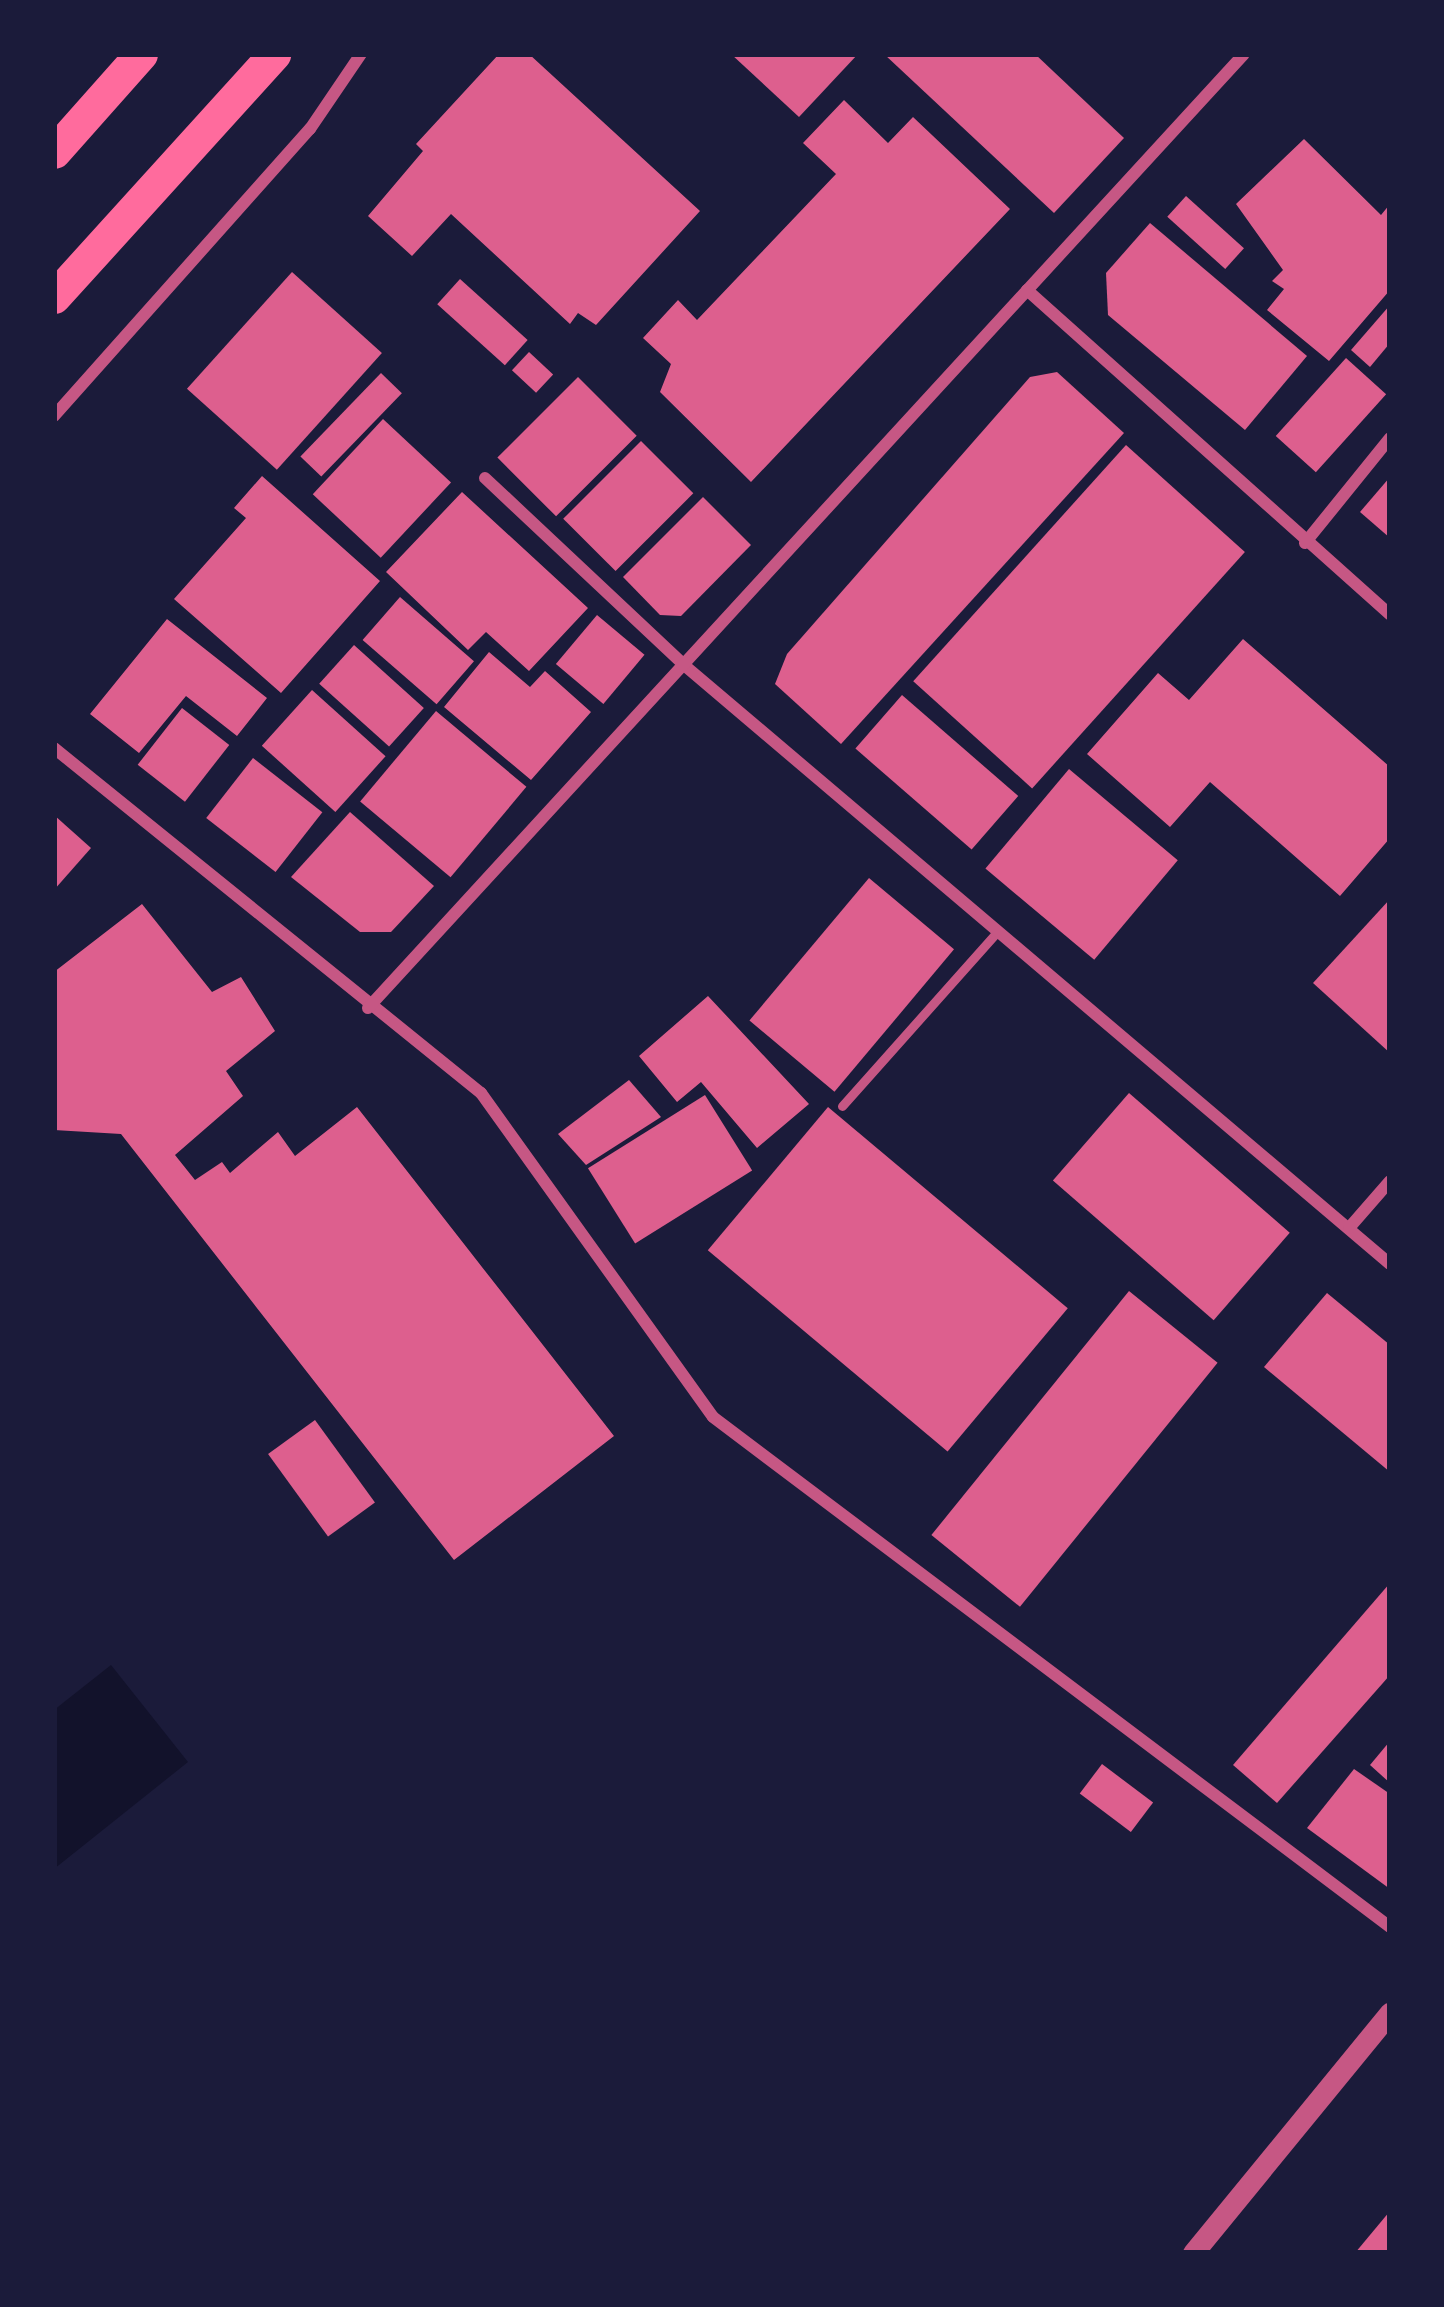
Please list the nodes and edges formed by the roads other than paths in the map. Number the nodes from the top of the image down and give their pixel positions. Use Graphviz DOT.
graph roads {
  1 [pos="141,54"];
  2 [pos="274,54"];
  3 [pos="361,54"];
  4 [pos="1244,54"];
  5 [pos="54,152"];
  6 [pos="1027,290"];
  7 [pos="54,297"];
  8 [pos="54,416"];
  9 [pos="1390,438"];
  10 [pos="485,478"];
  11 [pos="1305,542"];
  12 [pos="1390,614"];
  13 [pos="684,665"];
  14 [pos="54,748"];
  15 [pos="998,931"];
  16 [pos="368,1008"];
  17 [pos="842,1106"];
  18 [pos="1390,1181"];
  19 [pos="1349,1228"];
  20 [pos="1390,1264"];
  21 [pos="1390,1927"];
  22 [pos="1390,2012"];
  23 [pos="1193,2253"];
  1 -- 5 [label="highway"];
  2 -- 7 [label="highway"];
  3 -- 8 [label="street"];
  4 -- 6 [label="street"];
  6 -- 11 [label="street"];
  6 -- 13 [label="street"];
  9 -- 11 [label="street"];
  10 -- 13 [label="street"];
  11 -- 12 [label="street"];
  13 -- 15 [label="street"];
  13 -- 16 [label="street"];
  14 -- 16 [label="street"];
  15 -- 17 [label="lane"];
  15 -- 19 [label="street"];
  16 -- 21 [label="street"];
  18 -- 19 [label="street"];
  19 -- 20 [label="street"];
  22 -- 23 [label="street"];
}
